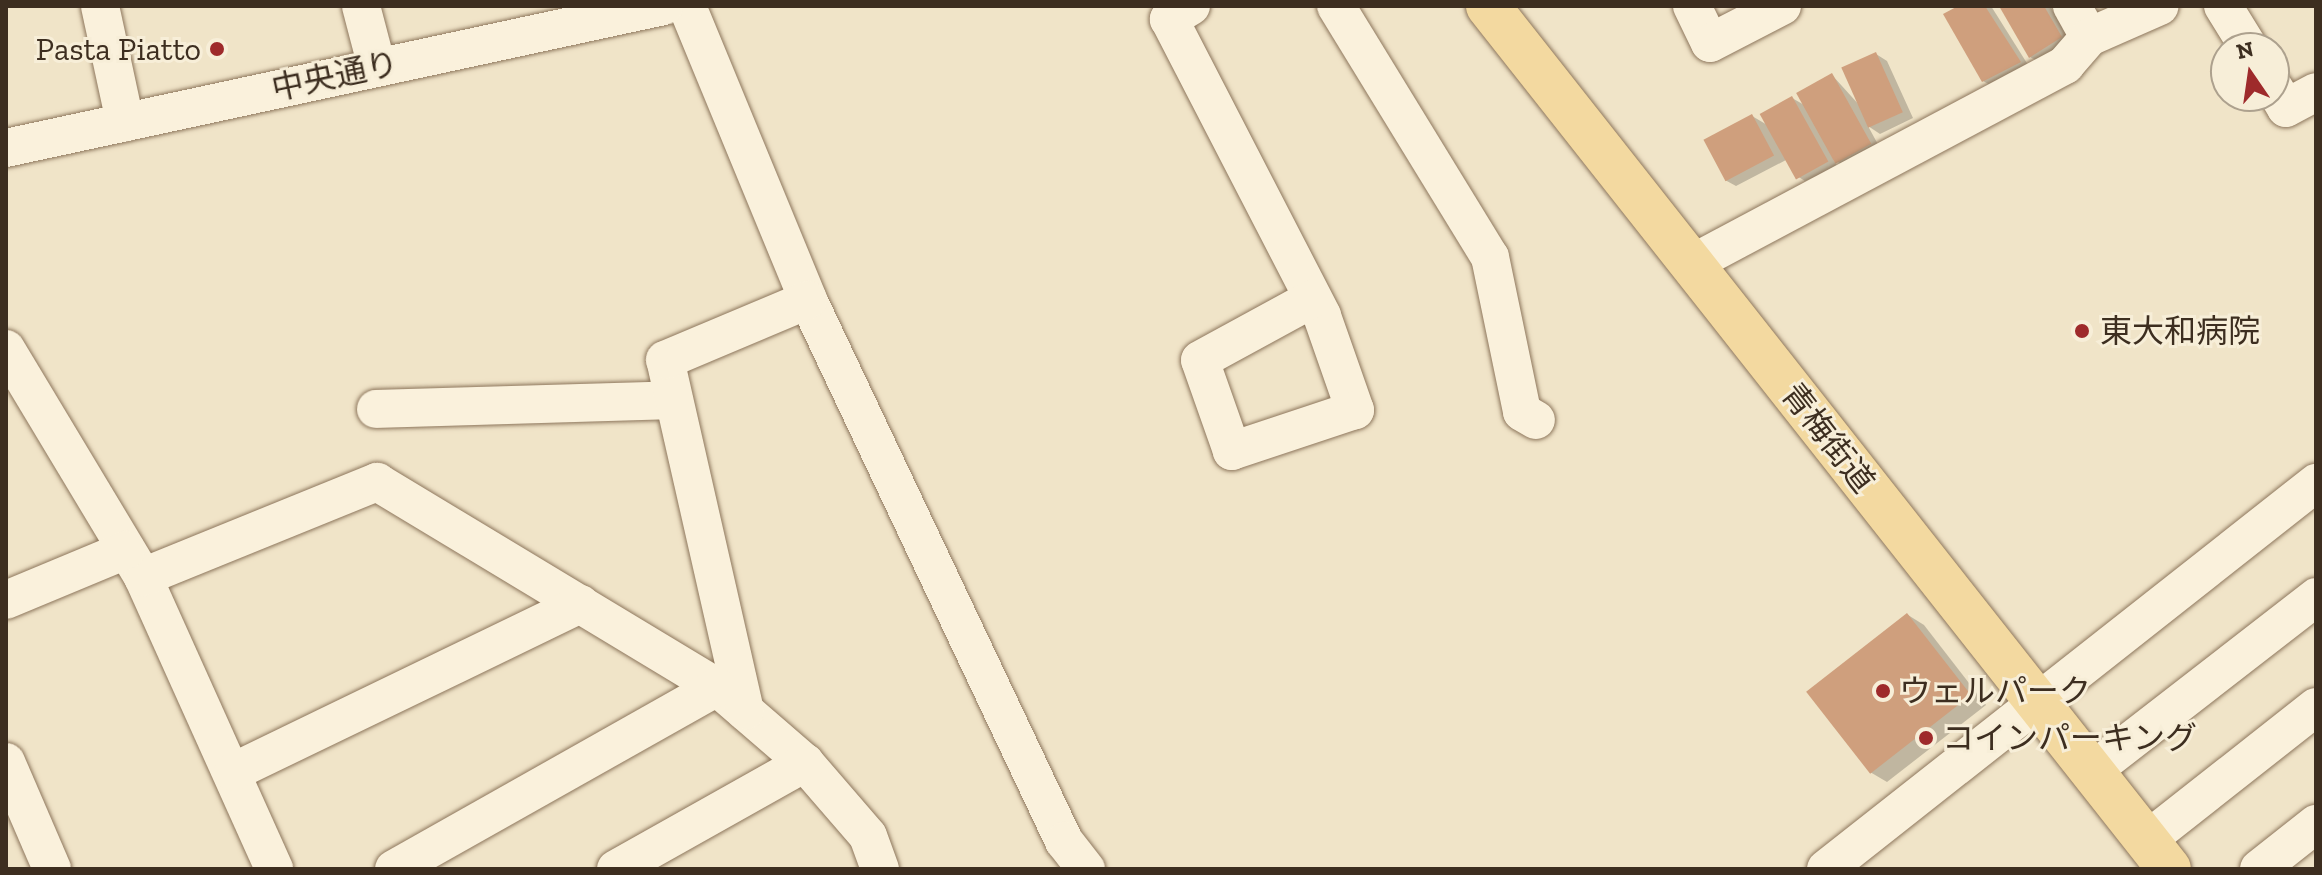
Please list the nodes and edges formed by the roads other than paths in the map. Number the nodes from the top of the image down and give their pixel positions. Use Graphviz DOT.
graph roads {
  1 [pos="100,6"];
  2 [pos="361,6"];
  3 [pos="664,6"];
  4 [pos="687,6"];
  5 [pos="1191,6"];
  6 [pos="1336,6"];
  7 [pos="1488,6"];
  8 [pos="1692,6"];
  9 [pos="1782,6"];
  10 [pos="2160,6"];
  11 [pos="2223,6"];
  12 [pos="2080,22"];
  13 [pos="2239,32"];
  14 [pos="377,67"];
  15 [pos="2316,92"];
  16 [pos="2290,106"];
  17 [pos="125,122"];
  18 [pos="6,148"];
  19 [pos="1691,264"];
  20 [pos="1312,299"];
  21 [pos="808,300"];
  22 [pos="6,349"];
  23 [pos="673,400"];
  24 [pos="376,409"];
  25 [pos="1536,420"];
  26 [pos="2316,483"];
  27 [pos="134,564"];
  28 [pos="2316,597"];
  29 [pos="6,600"];
  30 [pos="580,604"];
  31 [pos="731,699"];
  32 [pos="2038,703"];
  33 [pos="2316,707"];
  34 [pos="6,762"];
  35 [pos="805,763"];
  36 [pos="2092,771"];
  37 [pos="233,772"];
  38 [pos="2316,824"];
  39 [pos="2158,855"];
  40 [pos="52,869"];
  41 [pos="274,869"];
  42 [pos="394,869"];
  43 [pos="616,869"];
  44 [pos="880,869"];
  45 [pos="1086,869"];
  46 [pos="1826,869"];
  47 [pos="2259,869"];
  1 -- 17 [label="street"];
  2 -- 14 [label="street"];
  3 -- 14 [label="street, 中央通り"];
  4 -- 21 [label="street"];
  5 -- 20 [label="street"];
  6 -- 25 [label="street"];
  7 -- 19 [label="main road, 青梅街道"];
  8 -- 9 [label="street"];
  10 -- 12 [label="street"];
  11 -- 13 [label="street"];
  12 -- 19 [label="street"];
  14 -- 17 [label="street, 中央通り"];
  15 -- 16 [label="street"];
  17 -- 18 [label="street, 中央通り"];
  19 -- 32 [label="main road, 青梅街道"];
  21 -- 23 [label="street"];
  21 -- 45 [label="street"];
  22 -- 27 [label="street"];
  23 -- 24 [label="street"];
  23 -- 31 [label="street"];
  26 -- 32 [label="street"];
  27 -- 29 [label="street"];
  27 -- 30 [label="street"];
  27 -- 37 [label="street"];
  28 -- 36 [label="street"];
  30 -- 31 [label="street"];
  30 -- 37 [label="street"];
  31 -- 35 [label="street"];
  31 -- 42 [label="street"];
  32 -- 36 [label="main road, 青梅街道"];
  32 -- 46 [label="street"];
  33 -- 39 [label="street"];
  34 -- 40 [label="street"];
  35 -- 43 [label="street"];
  35 -- 44 [label="street"];
  36 -- 39 [label="main road, 青梅街道"];
  37 -- 41 [label="street"];
  38 -- 47 [label="street"];
}
